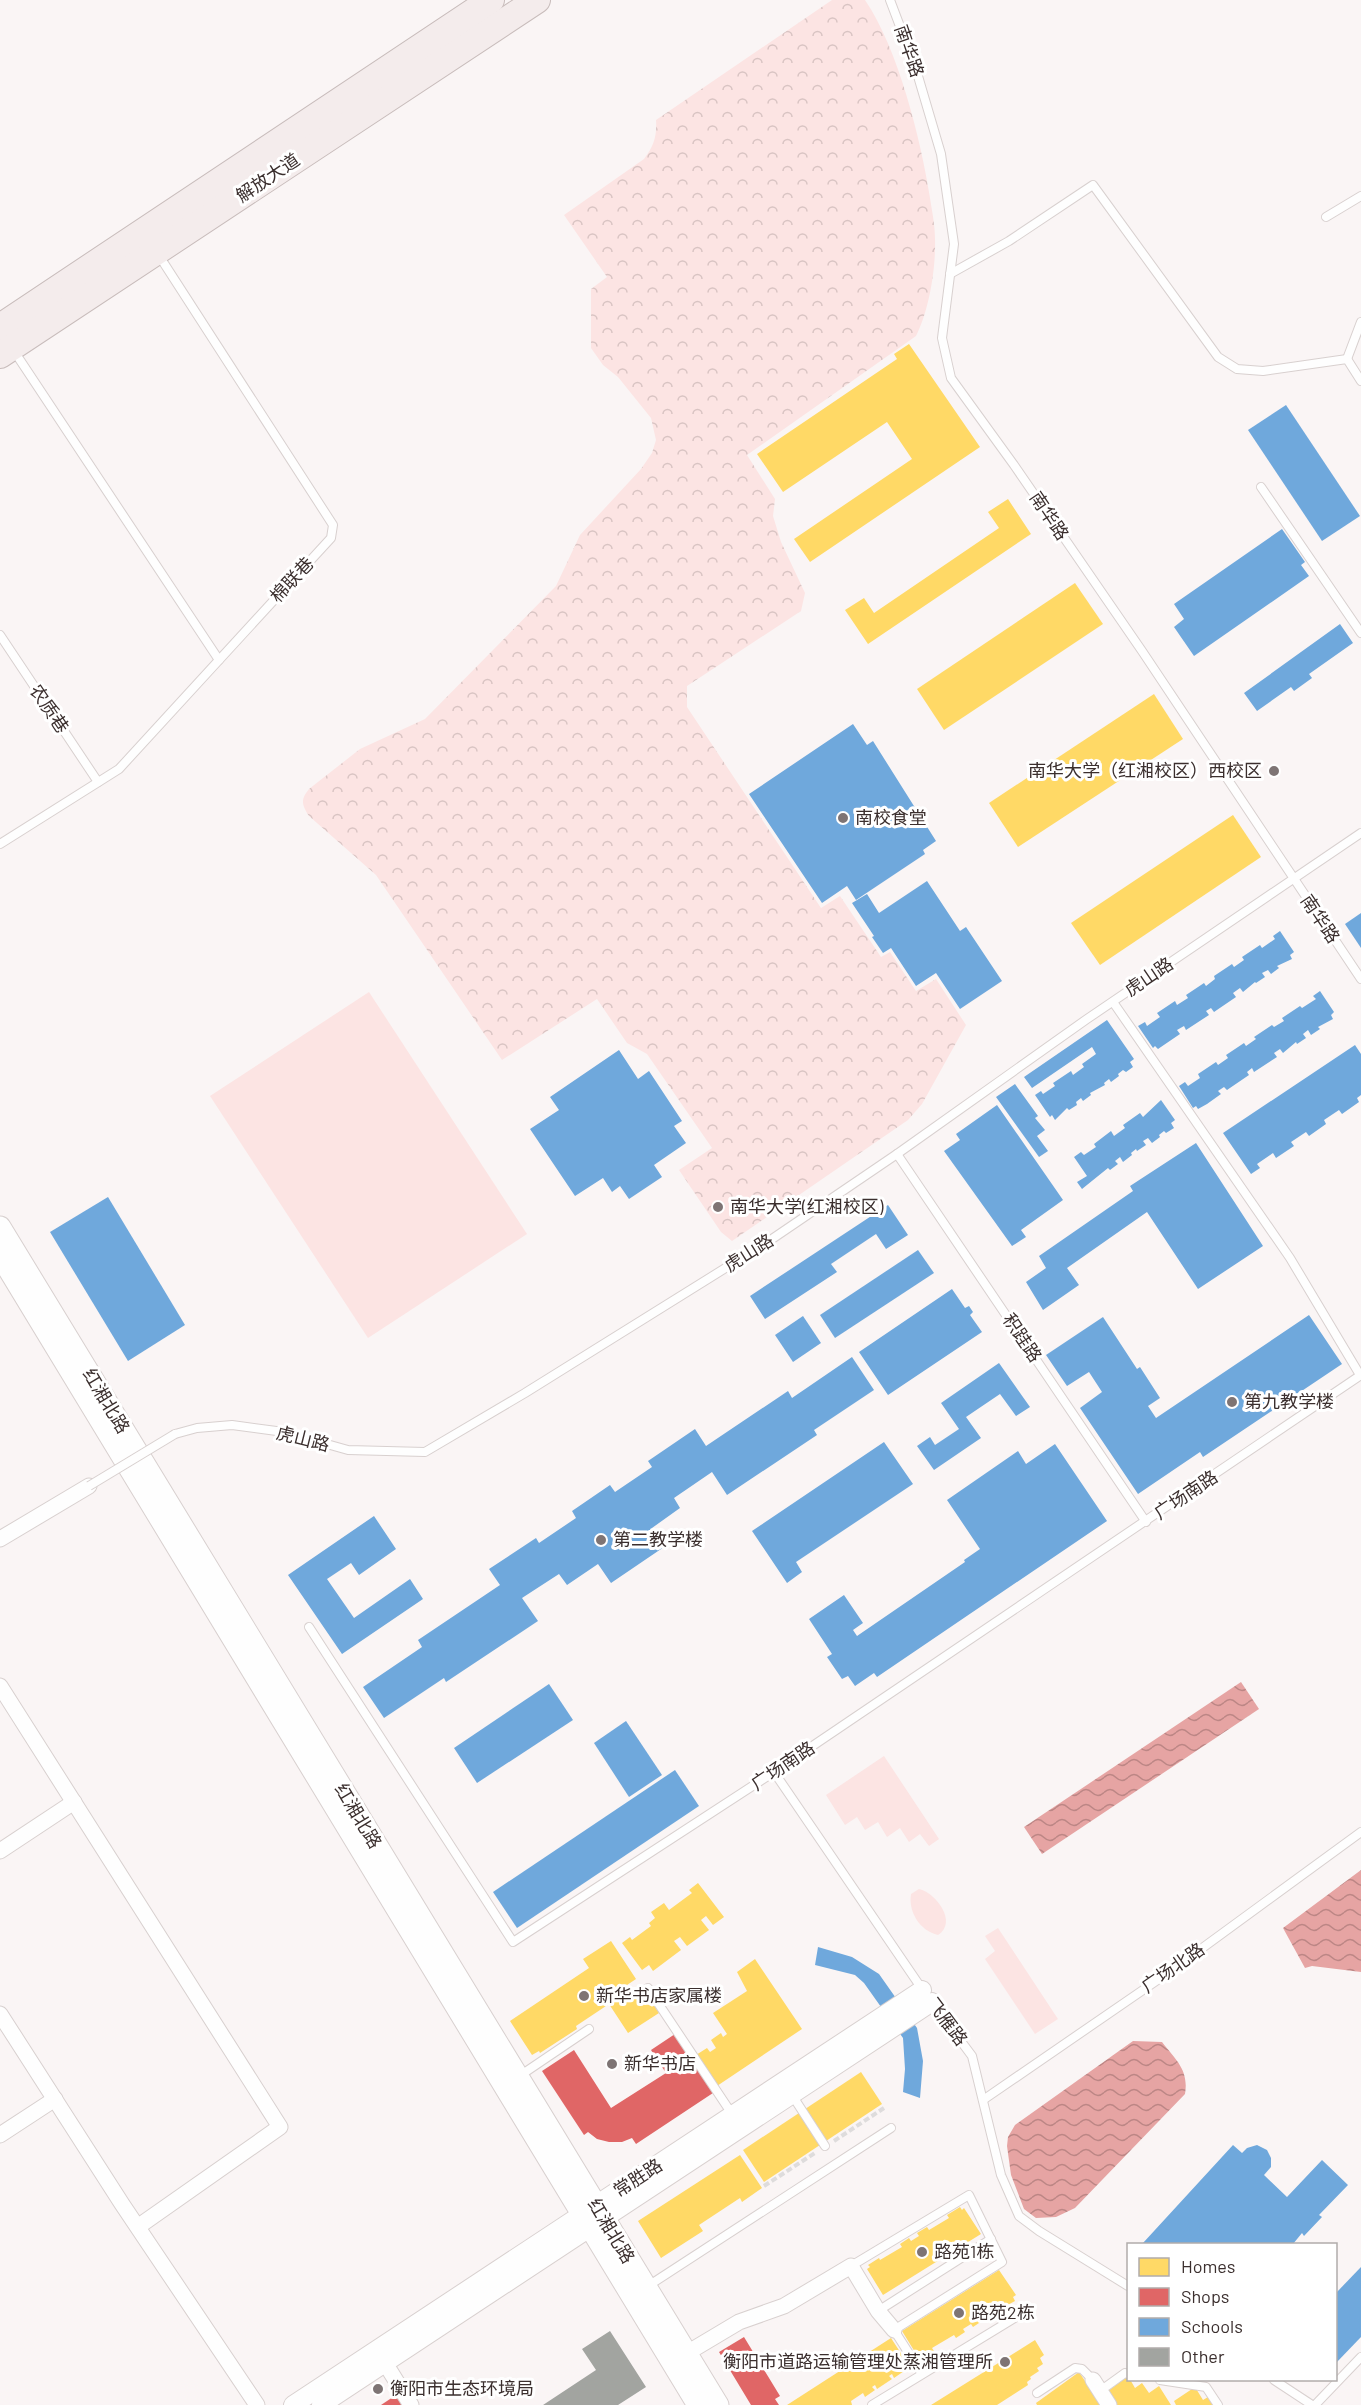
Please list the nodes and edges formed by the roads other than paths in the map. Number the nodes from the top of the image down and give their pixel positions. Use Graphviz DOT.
graph roads {
  1 [pos="491,0"];
  2 [pos="537,0"];
  3 [pos="890,0"];
  4 [pos="1361,196"];
  5 [pos="1326,217"];
  6 [pos="157,252"];
  7 [pos="950,274"];
  8 [pos="1361,322"];
  9 [pos="4,343"];
  10 [pos="1347,360"];
  11 [pos="1361,381"];
  12 [pos="1261,487"];
  13 [pos="1361,633"];
  14 [pos="0,635"];
  15 [pos="219,660"];
  16 [pos="98,782"];
  17 [pos="1361,833"];
  18 [pos="0,844"];
  19 [pos="1294,879"];
  20 [pos="1361,980"];
  21 [pos="1113,1002"];
  22 [pos="897,1154"];
  23 [pos="0,1227"];
  24 [pos="0,1255"];
  25 [pos="1361,1375"];
  26 [pos="89,1486"];
  27 [pos="1146,1522"];
  28 [pos="0,1539"];
  29 [pos="309,1627"];
  30 [pos="0,1686"];
  31 [pos="774,1772"];
  32 [pos="75,1802"];
  33 [pos="1361,1832"];
  34 [pos="0,1851"];
  35 [pos="648,1988"];
  36 [pos="927,1996"];
  37 [pos="0,2014"];
  38 [pos="589,2029"];
  39 [pos="517,2078"];
  40 [pos="787,2088"];
  41 [pos="55,2099"];
  42 [pos="983,2100"];
  43 [pos="737,2121"];
  44 [pos="891,2128"];
  45 [pos="0,2136"];
  46 [pos="825,2146"];
  47 [pos="593,2217"];
  48 [pos="139,2226"];
  49 [pos="991,2239"];
  50 [pos="851,2266"];
  51 [pos="1127,2285"];
  52 [pos="646,2287"];
  53 [pos="878,2311"];
  54 [pos="1021,2314"];
  55 [pos="894,2330"];
  56 [pos="687,2354"];
  57 [pos="1361,2357"];
  58 [pos="385,2363"];
  59 [pos="922,2374"];
  60 [pos="1127,2374"];
  61 [pos="1172,2381"];
  62 [pos="1277,2381"];
  63 [pos="1096,2385"];
  64 [pos="1038,2393"];
  65 [pos="257,2405"];
  66 [pos="293,2405"];
  67 [pos="321,2405"];
  68 [pos="411,2405"];
  69 [pos="698,2405"];
  70 [pos="718,2405"];
  71 [pos="872,2405"];
  72 [pos="1109,2405"];
  73 [pos="1218,2405"];
  74 [pos="1314,2405"];
  1 -- 9 [label="highway, 解放大道"];
  2 -- 6 [label="highway, 解放大道"];
  3 -- 7 [label="lane, 南华路"];
  4 -- 5 [label="lane"];
  6 -- 9 [label="highway, 解放大道"];
  6 -- 15 [label="lane, 棉联巷"];
  7 -- 10 [label="lane"];
  7 -- 19 [label="lane, 南华路"];
  8 -- 10 [label="lane"];
  9 -- 15 [label="lane"];
  10 -- 11 [label="lane"];
  12 -- 13 [label="lane"];
  14 -- 16 [label="lane, 农质巷"];
  15 -- 16 [label="lane, 棉联巷"];
  16 -- 18 [label="lane, 棉联巷"];
  17 -- 19 [label="lane, 虎山路"];
  19 -- 20 [label="lane, 南华路"];
  19 -- 21 [label="lane, 虎山路"];
  21 -- 22 [label="lane, 虎山路"];
  21 -- 25 [label="lane"];
  22 -- 26 [label="lane, 虎山路, bridge"];
  22 -- 27 [label="lane, 积跬路"];
  23 -- 39 [label="main road, 红湘北路"];
  24 -- 47 [label="main road, 红湘北路"];
  25 -- 27 [label="lane, 广场南路"];
  26 -- 28 [label="street"];
  27 -- 31 [label="lane, 广场南路"];
  29 -- 31 [label="lane, 广场南路"];
  30 -- 32 [label="street"];
  31 -- 36 [label="lane, 飞雁路"];
  32 -- 34 [label="street"];
  32 -- 48 [label="street"];
  33 -- 42 [label="lane, 广场北路"];
  35 -- 43 [label="lane"];
  36 -- 40 [label="street, 常胜路"];
  36 -- 42 [label="lane, 飞雁路"];
  37 -- 41 [label="street"];
  38 -- 39 [label="lane"];
  39 -- 47 [label="main road, 红湘北路"];
  40 -- 43 [label="street, 常胜路"];
  40 -- 46 [label="lane"];
  41 -- 45 [label="street"];
  41 -- 48 [label="street"];
  42 -- 51 [label="lane, 飞雁路"];
  43 -- 47 [label="street, 常胜路"];
  44 -- 52 [label="lane"];
  47 -- 52 [label="main road, 红湘北路"];
  47 -- 58 [label="street, 常胜路"];
  47 -- 66 [label="street, 常胜路"];
  47 -- 69 [label="main road, 红湘北路"];
  48 -- 65 [label="street"];
  49 -- 50 [label="lane"];
  49 -- 53 [label="lane"];
  49 -- 55 [label="lane"];
  50 -- 53 [label="street"];
  50 -- 56 [label="street"];
  52 -- 56 [label="main road, 红湘北路"];
  53 -- 55 [label="street"];
  54 -- 59 [label="lane"];
  55 -- 59 [label="lane"];
  56 -- 70 [label="main road, 红湘北路"];
  57 -- 74 [label="lane"];
  58 -- 67 [label="street, 常胜路"];
  58 -- 68 [label="street"];
  59 -- 71 [label="lane"];
  60 -- 63 [label="lane"];
  61 -- 73 [label="lane"];
  62 -- 74 [label="lane"];
  63 -- 64 [label="lane"];
  63 -- 72 [label="street"];
}
